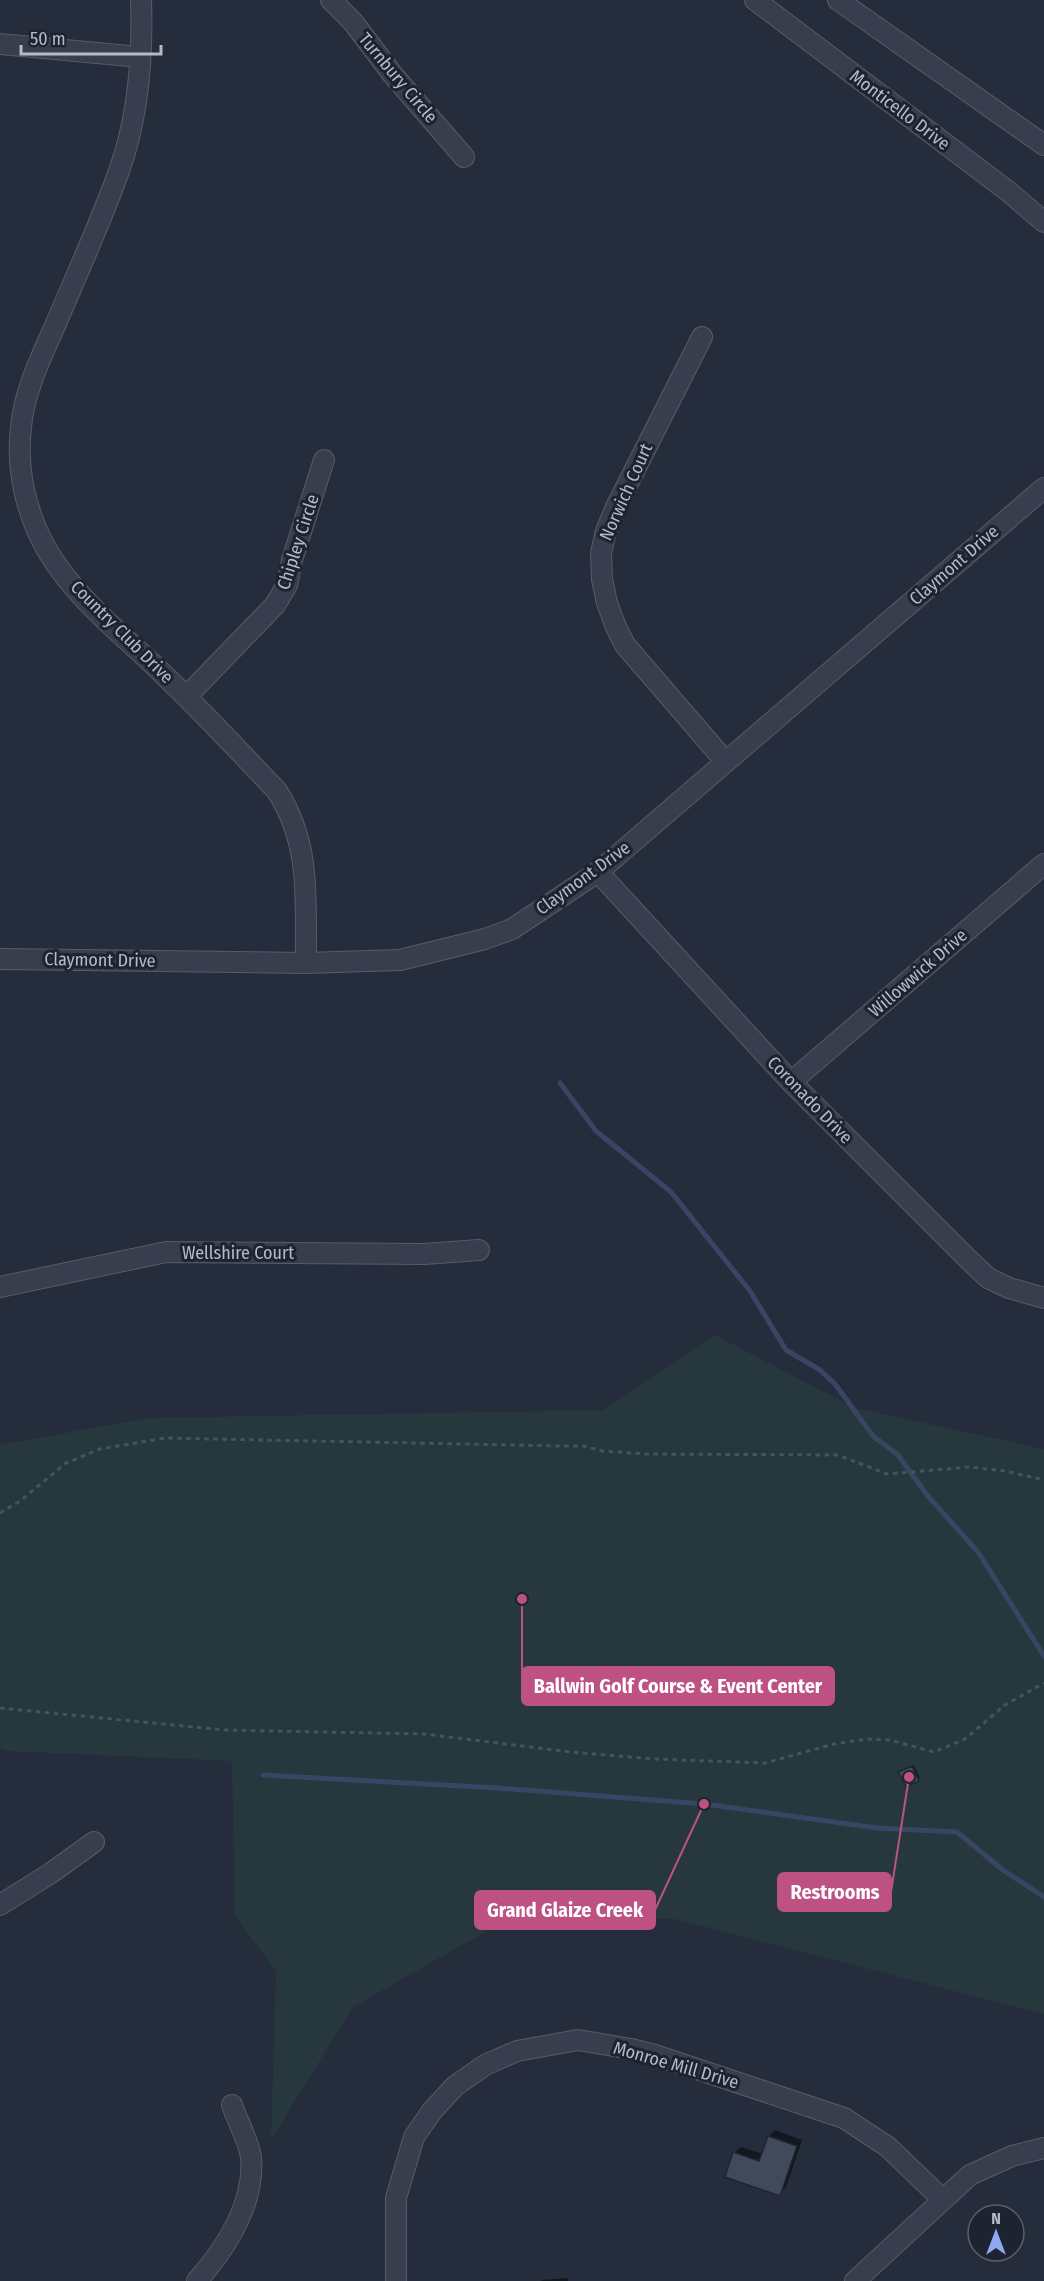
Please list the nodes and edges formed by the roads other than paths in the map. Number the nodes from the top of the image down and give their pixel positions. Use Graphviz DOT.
graph roads {
  1 [pos="141,0"];
  2 [pos="331,0"];
  3 [pos="755,0"];
  4 [pos="838,0"];
  5 [pos="0,44"];
  6 [pos="140,57"];
  7 [pos="1044,145"];
  8 [pos="464,157"];
  9 [pos="1044,222"];
  10 [pos="702,337"];
  11 [pos="324,460"];
  12 [pos="1044,488"];
  13 [pos="187,696"];
  14 [pos="725,761"];
  15 [pos="1044,864"];
  16 [pos="598,872"];
  17 [pos="0,959"];
  18 [pos="306,963"];
  19 [pos="791,1082"];
  20 [pos="479,1251"];
  21 [pos="0,1287"];
  22 [pos="1044,1298"];
  23 [pos="94,1842"];
  24 [pos="0,1905"];
  25 [pos="232,2105"];
  26 [pos="1044,2148"];
  27 [pos="942,2199"];
  28 [pos="197,2281"];
  29 [pos="396,2281"];
  30 [pos="855,2281"];
  1 -- 6 [label="street, Country Club Drive"];
  2 -- 8 [label="street, Turnbury Circle"];
  3 -- 9 [label="street, Monticello Drive"];
  4 -- 7 [label="street"];
  5 -- 6 [label="street"];
  6 -- 13 [label="street, Country Club Drive"];
  10 -- 14 [label="street, Norwich Court"];
  11 -- 13 [label="street, Chipley Circle"];
  12 -- 14 [label="street, Claymont Drive"];
  13 -- 18 [label="street, Country Club Drive"];
  14 -- 16 [label="street, Claymont Drive"];
  15 -- 19 [label="street, Willowwick Drive"];
  16 -- 18 [label="street, Claymont Drive"];
  16 -- 19 [label="street, Coronado Drive"];
  17 -- 18 [label="street, Claymont Drive"];
  19 -- 22 [label="street, Coronado Drive"];
  20 -- 21 [label="street, Wellshire Court"];
  23 -- 24 [label="street"];
  25 -- 28 [label="street"];
  26 -- 27 [label="street"];
  27 -- 29 [label="street, Monroe Mill Drive"];
  27 -- 30 [label="street"];
}
